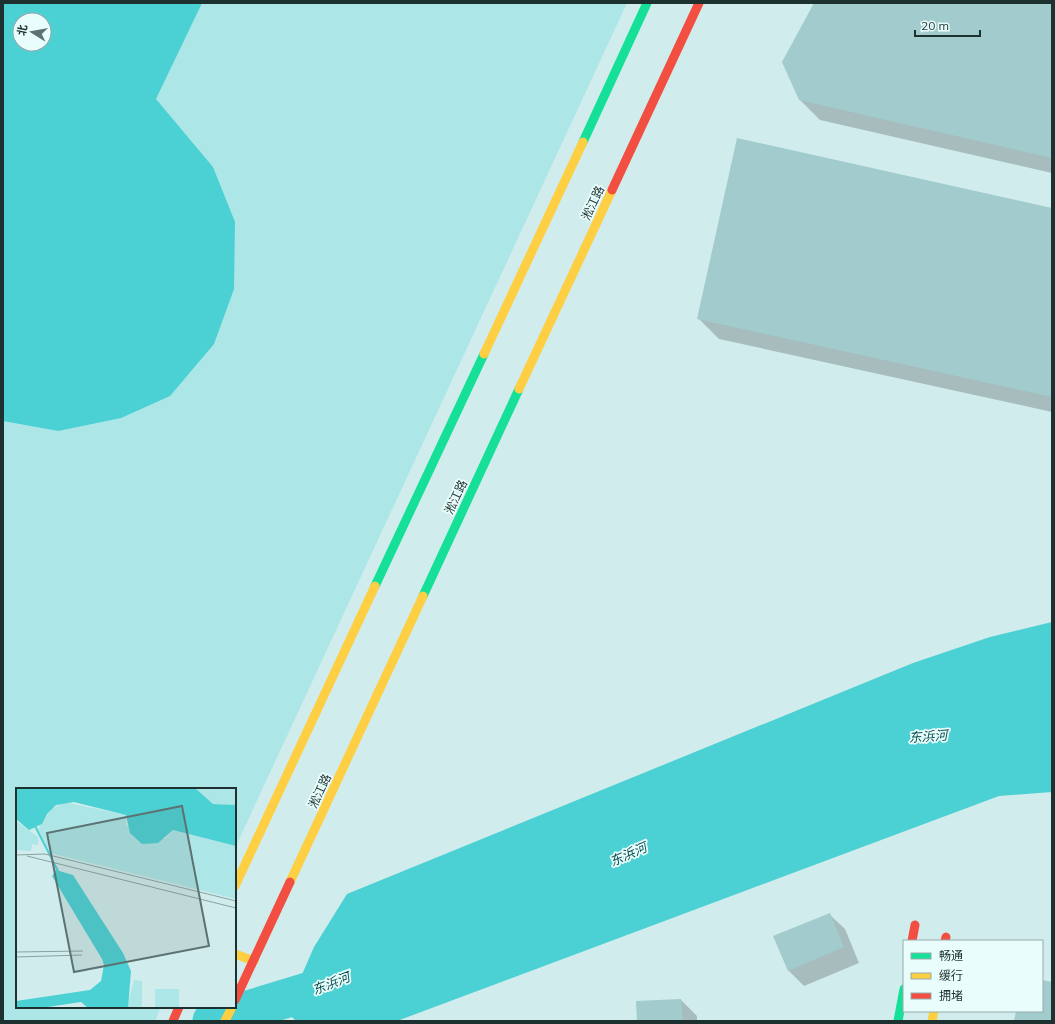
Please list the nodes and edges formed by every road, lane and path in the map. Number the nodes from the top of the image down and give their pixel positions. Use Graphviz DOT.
graph roads {
  1 [pos="647,3"];
  2 [pos="699,3"];
  3 [pos="236,884"];
  4 [pos="915,925"];
  5 [pos="912,940"];
  6 [pos="236,954"];
  7 [pos="254,961"];
  8 [pos="903,994"];
  9 [pos="236,998"];
  10 [pos="179,1008"];
  11 [pos="232,1008"];
  12 [pos="173,1021"];
  13 [pos="225,1021"];
  14 [pos="898,1021"];
  1 -- 3 [label="street"];
  2 -- 7 [label="street, 淞江路"];
  4 -- 5 [label="street"];
  6 -- 7 [label="street"];
  7 -- 9 [label="street, 淞江路"];
  8 -- 14 [label="street"];
  10 -- 12 [label="street"];
  11 -- 13 [label="street"];
}
